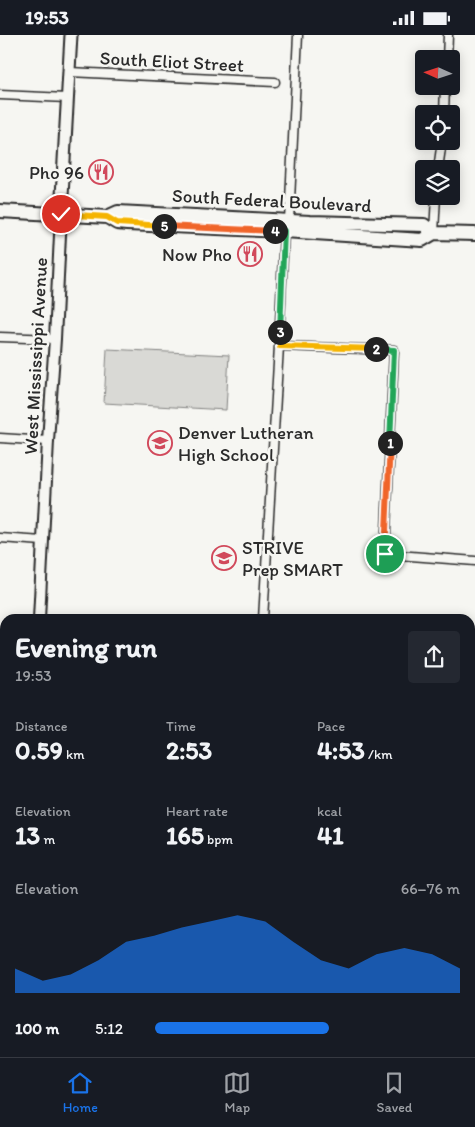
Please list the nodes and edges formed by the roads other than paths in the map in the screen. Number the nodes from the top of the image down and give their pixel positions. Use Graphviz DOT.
graph roads {
  1 [pos="71,35"];
  2 [pos="298,35"];
  3 [pos="448,35"];
  4 [pos="447,50"];
  5 [pos="69,72"];
  6 [pos="275,82"];
  7 [pos="0,95"];
  8 [pos="67,98"];
  9 [pos="436,205"];
  10 [pos="0,211"];
  11 [pos="61,214"];
  12 [pos="287,226"];
  13 [pos="434,233"];
  14 [pos="475,234"];
  15 [pos="0,337"];
  16 [pos="55,339"];
  17 [pos="280,346"];
  18 [pos="0,439"];
  19 [pos="48,441"];
  20 [pos="0,538"];
  21 [pos="43,541"];
  22 [pos="475,561"];
  23 [pos="39,614"];
  24 [pos="263,614"];
  1 -- 5 [label="main road, West Mississippi Avenue"];
  2 -- 12 [label="street"];
  3 -- 4 [label="street"];
  5 -- 6 [label="street, South Eliot Street"];
  5 -- 8 [label="main road, West Mississippi Avenue"];
  7 -- 8 [label="street"];
  8 -- 11 [label="main road, West Mississippi Avenue"];
  9 -- 13 [label="street"];
  10 -- 11 [label="main road, South Federal Boulevard"];
  11 -- 12 [label="main road, South Federal Boulevard"];
  11 -- 16 [label="street, West Mississippi Avenue"];
  12 -- 13 [label="main road, South Federal Boulevard"];
  12 -- 17 [label="street"];
  13 -- 14 [label="main road, South Federal Boulevard"];
  15 -- 16 [label="street"];
  16 -- 19 [label="street, West Mississippi Avenue"];
  17 -- 22 [label="street"];
  17 -- 24 [label="street"];
  18 -- 19 [label="street"];
  19 -- 21 [label="street, West Mississippi Avenue"];
  20 -- 21 [label="street"];
  21 -- 23 [label="street, West Mississippi Avenue"];
}
